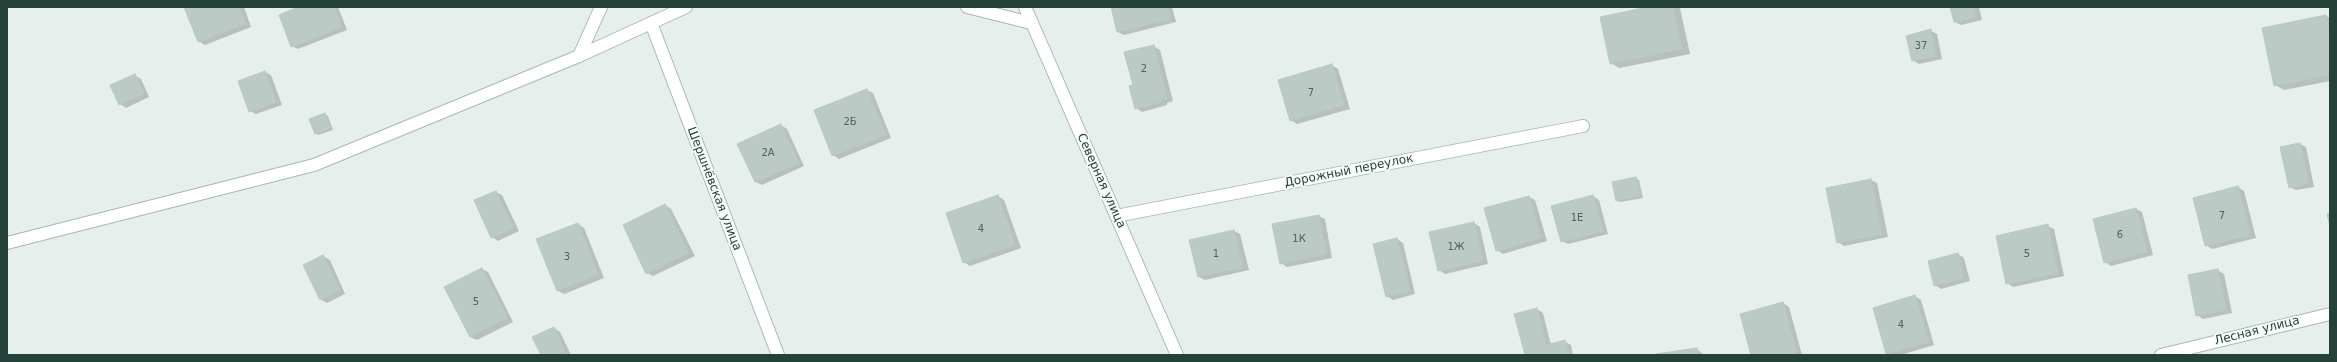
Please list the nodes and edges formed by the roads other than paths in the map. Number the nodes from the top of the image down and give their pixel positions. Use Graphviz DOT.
graph roads {
  1 [pos="601,7"];
  2 [pos="686,7"];
  3 [pos="967,7"];
  4 [pos="1024,7"];
  5 [pos="651,23"];
  6 [pos="1031,23"];
  7 [pos="579,56"];
  8 [pos="1583,126"];
  9 [pos="1116,216"];
  10 [pos="7,243"];
  11 [pos="2330,314"];
  12 [pos="778,355"];
  13 [pos="1177,355"];
  14 [pos="2162,355"];
  1 -- 7 [label="street"];
  2 -- 5 [label="street"];
  3 -- 6 [label="street"];
  4 -- 6 [label="street, Северная улица"];
  5 -- 7 [label="street"];
  5 -- 12 [label="street, Шершнёвская улица"];
  6 -- 9 [label="street, Северная улица"];
  7 -- 10 [label="street"];
  8 -- 9 [label="street, Дорожный переулок"];
  9 -- 13 [label="street, Северная улица"];
  11 -- 14 [label="street, Лесная улица"];
}
